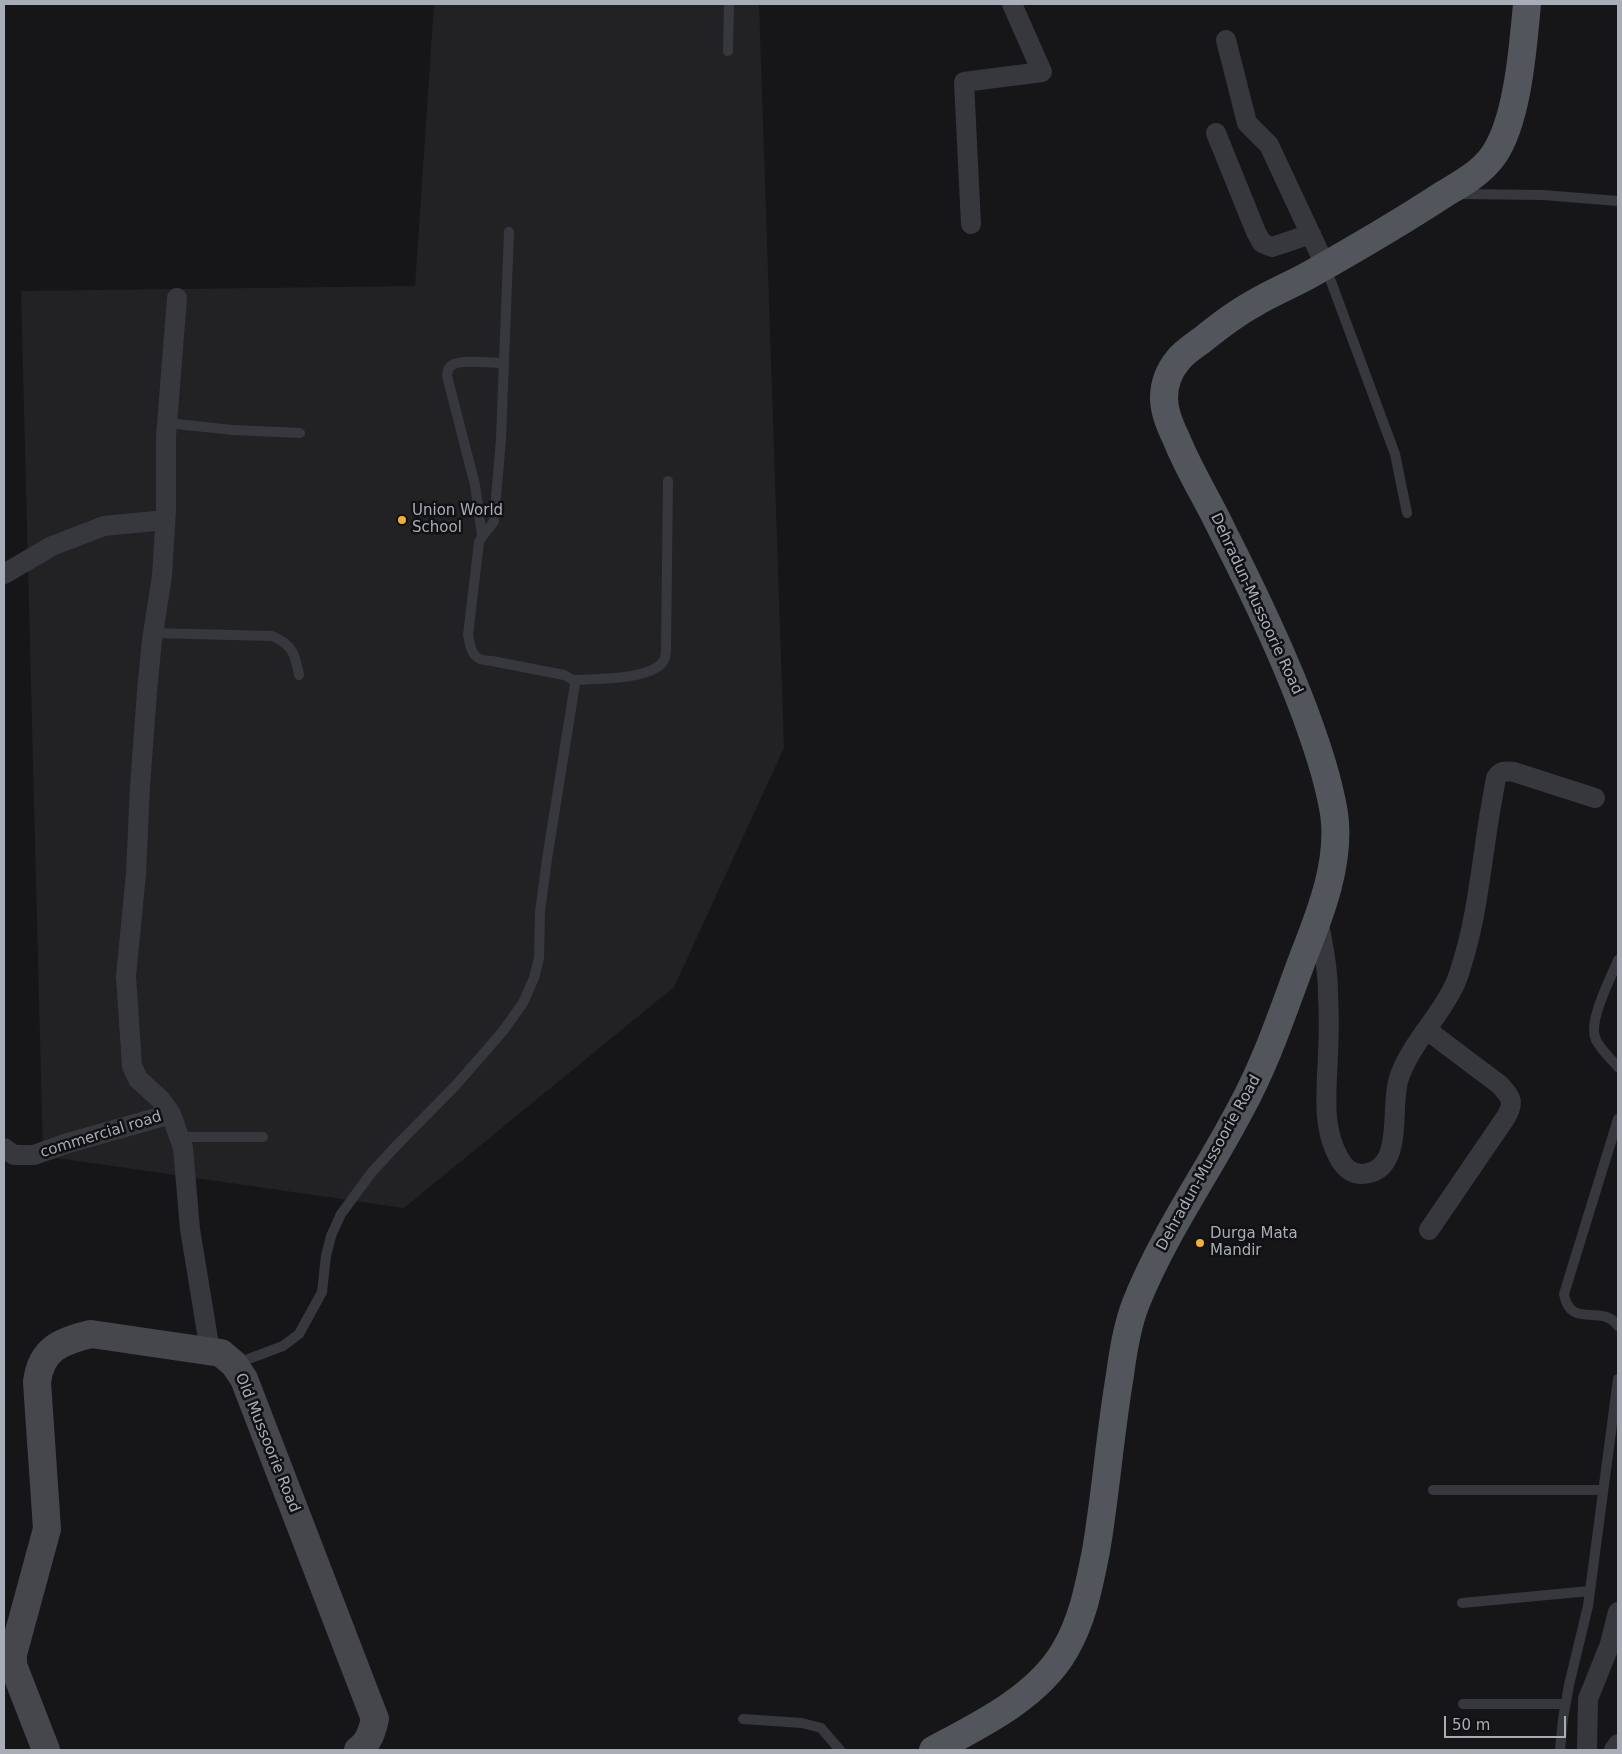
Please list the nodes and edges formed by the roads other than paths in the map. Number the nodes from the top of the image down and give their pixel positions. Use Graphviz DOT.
graph roads {
  1 [pos="729,4"];
  2 [pos="1012,4"];
  3 [pos="1527,4"];
  4 [pos="1226,40"];
  5 [pos="728,51"];
  6 [pos="1216,133"];
  7 [pos="1444,194"];
  8 [pos="1618,201"];
  9 [pos="971,224"];
  10 [pos="509,232"];
  11 [pos="1311,234"];
  12 [pos="1325,265"];
  13 [pos="177,298"];
  14 [pos="504,363"];
  15 [pos="167,422"];
  16 [pos="300,433"];
  17 [pos="668,481"];
  18 [pos="1407,513"];
  19 [pos="165,520"];
  20 [pos="482,535"];
  21 [pos="4,574"];
  22 [pos="153,633"];
  23 [pos="299,675"];
  24 [pos="573,680"];
  25 [pos="1596,798"];
  26 [pos="1318,919"];
  27 [pos="1618,960"];
  28 [pos="1427,1030"];
  29 [pos="1618,1067"];
  30 [pos="171,1114"];
  31 [pos="1618,1119"];
  32 [pos="263,1137"];
  33 [pos="180,1138"];
  34 [pos="4,1148"];
  35 [pos="1429,1230"];
  36 [pos="1618,1326"];
  37 [pos="210,1351"];
  38 [pos="234,1364"];
  39 [pos="1618,1379"];
  40 [pos="1433,1490"];
  41 [pos="1603,1490"];
  42 [pos="1590,1591"];
  43 [pos="1462,1602"];
  44 [pos="1618,1612"];
  45 [pos="1463,1704"];
  46 [pos="1565,1704"];
  47 [pos="743,1719"];
  48 [pos="1618,1744"];
  49 [pos="46,1750"];
  50 [pos="358,1750"];
  51 [pos="840,1750"];
  52 [pos="933,1750"];
  53 [pos="1560,1750"];
  54 [pos="1587,1750"];
  55 [pos="1614,1750"];
  1 -- 5 [label="lane"];
  2 -- 9 [label="street"];
  3 -- 7 [label="main road, Dehradun-Mussoorie Road"];
  4 -- 11 [label="street"];
  6 -- 11 [label="street"];
  7 -- 8 [label="lane"];
  7 -- 12 [label="main road, Dehradun-Mussoorie Road"];
  10 -- 14 [label="lane"];
  11 -- 12 [label="street"];
  12 -- 18 [label="lane"];
  12 -- 26 [label="main road, Dehradun-Mussoorie Road"];
  13 -- 15 [label="street"];
  14 -- 20 [label="lane"];
  14 -- 20 [label="lane"];
  15 -- 16 [label="lane"];
  15 -- 19 [label="street"];
  17 -- 24 [label="lane"];
  19 -- 21 [label="street"];
  19 -- 22 [label="street"];
  20 -- 24 [label="lane"];
  22 -- 23 [label="lane"];
  22 -- 30 [label="street"];
  24 -- 38 [label="lane"];
  25 -- 28 [label="street"];
  26 -- 28 [label="street"];
  26 -- 52 [label="main road, Dehradun-Mussoorie Road"];
  27 -- 29 [label="lane"];
  28 -- 35 [label="street"];
  30 -- 33 [label="street"];
  30 -- 34 [label="street, commercial road"];
  31 -- 36 [label="lane"];
  32 -- 33 [label="lane"];
  33 -- 37 [label="street"];
  37 -- 38 [label="main road, Old Mussoorie Road"];
  37 -- 49 [label="main road, Old Mussoorie Road"];
  38 -- 50 [label="main road, Old Mussoorie Road"];
  39 -- 41 [label="lane"];
  40 -- 41 [label="lane"];
  41 -- 42 [label="lane"];
  42 -- 43 [label="lane"];
  42 -- 46 [label="lane"];
  44 -- 54 [label="street"];
  45 -- 46 [label="lane"];
  46 -- 53 [label="lane"];
  47 -- 51 [label="lane"];
  48 -- 55 [label="street"];
}
